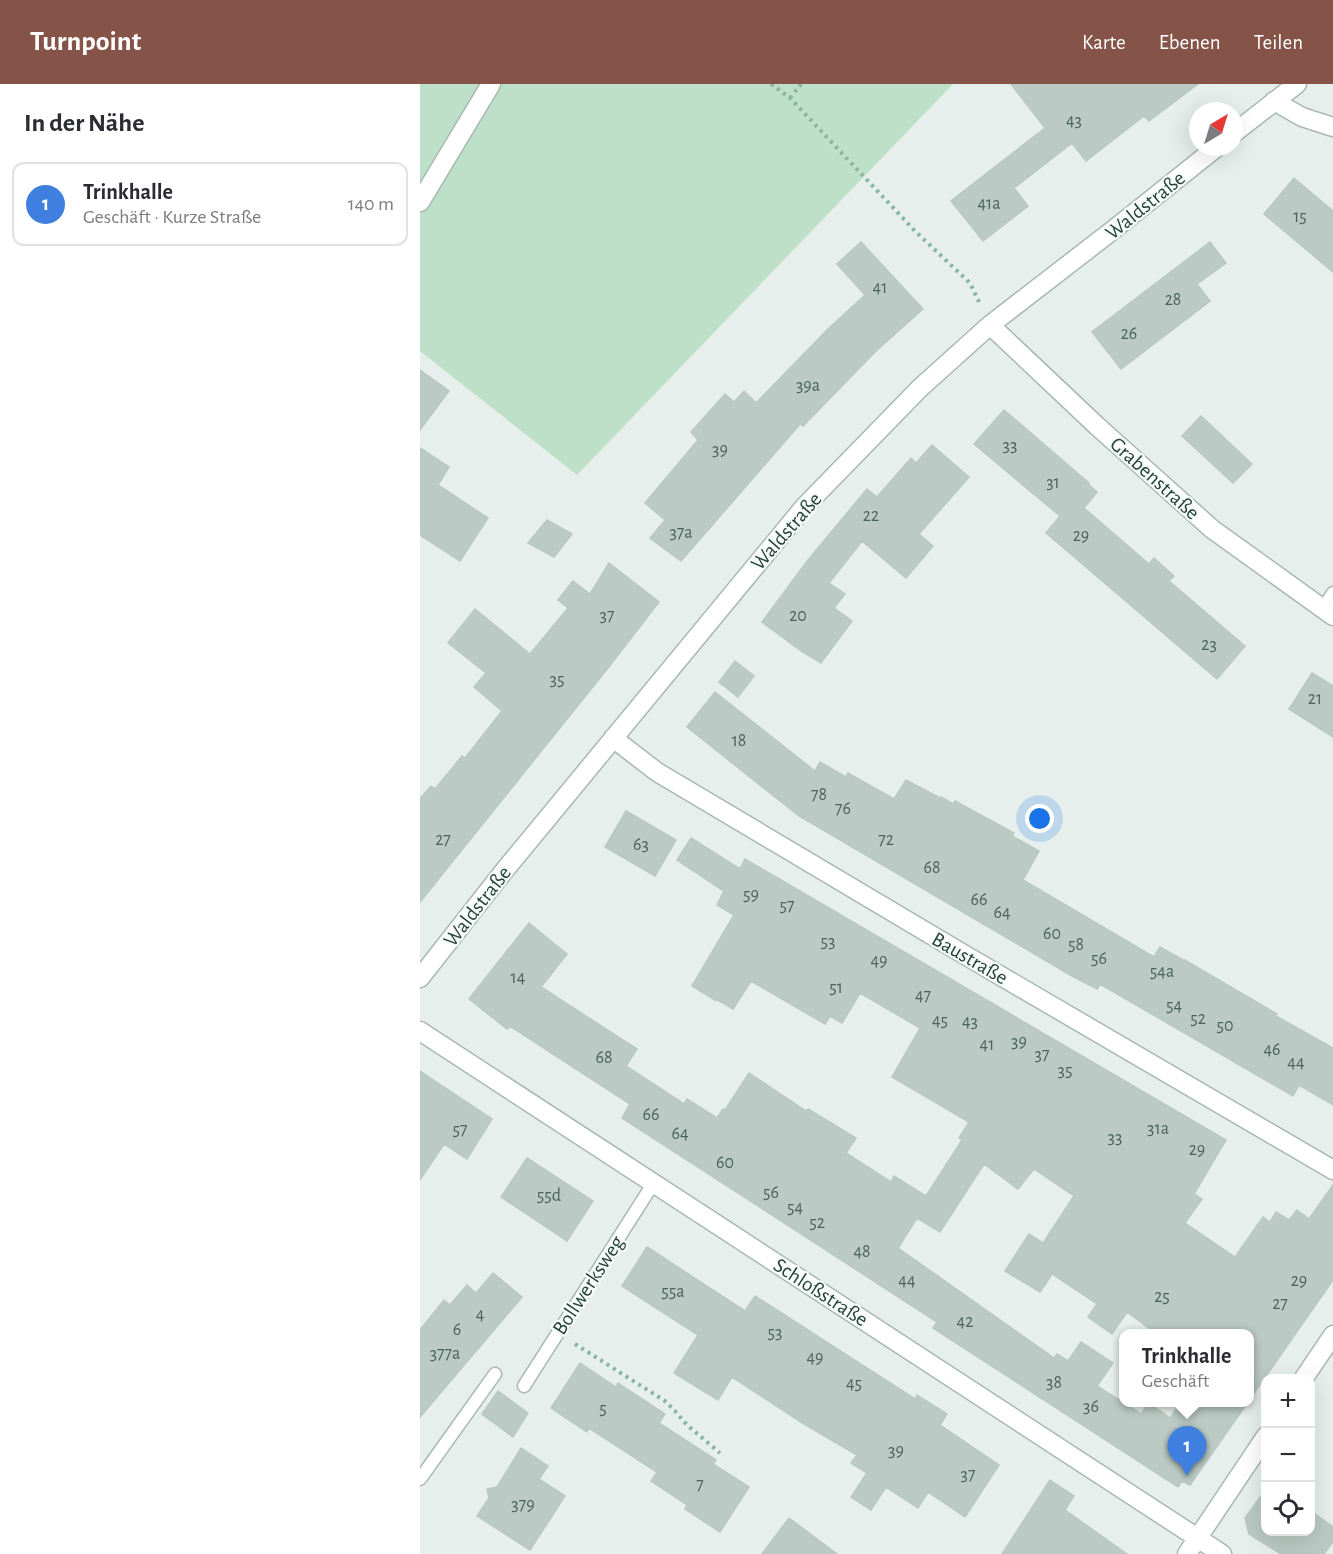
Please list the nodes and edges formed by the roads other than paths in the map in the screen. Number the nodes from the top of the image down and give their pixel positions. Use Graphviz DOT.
graph roads {
  1 [pos="491,84"];
  2 [pos="1297,84"];
  3 [pos="1274,101"];
  4 [pos="1243,126"];
  5 [pos="1333,127"];
  6 [pos="1206,156"];
  7 [pos="420,202"];
  8 [pos="990,325"];
  9 [pos="1333,593"];
  10 [pos="1328,612"];
  11 [pos="613,738"];
  12 [pos="420,978"];
  13 [pos="420,1031"];
  14 [pos="1333,1170"];
  15 [pos="653,1184"];
  16 [pos="1333,1335"];
  17 [pos="495,1374"];
  18 [pos="1307,1374"];
  19 [pos="524,1386"];
  20 [pos="1261,1444"];
  21 [pos="420,1479"];
  22 [pos="1198,1538"];
  23 [pos="1187,1554"];
  24 [pos="1222,1554"];
  1 -- 7 [label="street"];
  2 -- 3 [label="street"];
  3 -- 4 [label="street"];
  3 -- 5 [label="street"];
  6 -- 8 [label="street, Waldstraße"];
  8 -- 10 [label="street, Grabenstraße"];
  8 -- 11 [label="street, Waldstraße"];
  9 -- 10 [label="lane"];
  11 -- 12 [label="street, Waldstraße"];
  11 -- 14 [label="street, Baustraße"];
  13 -- 15 [label="street, Schloßstraße"];
  15 -- 19 [label="lane, Bollwerksweg"];
  15 -- 22 [label="street, Schloßstraße"];
  16 -- 18 [label="street"];
  17 -- 21 [label="lane"];
  20 -- 22 [label="street"];
  22 -- 23 [label="street"];
  22 -- 24 [label="street, Schloßstraße"];
}
